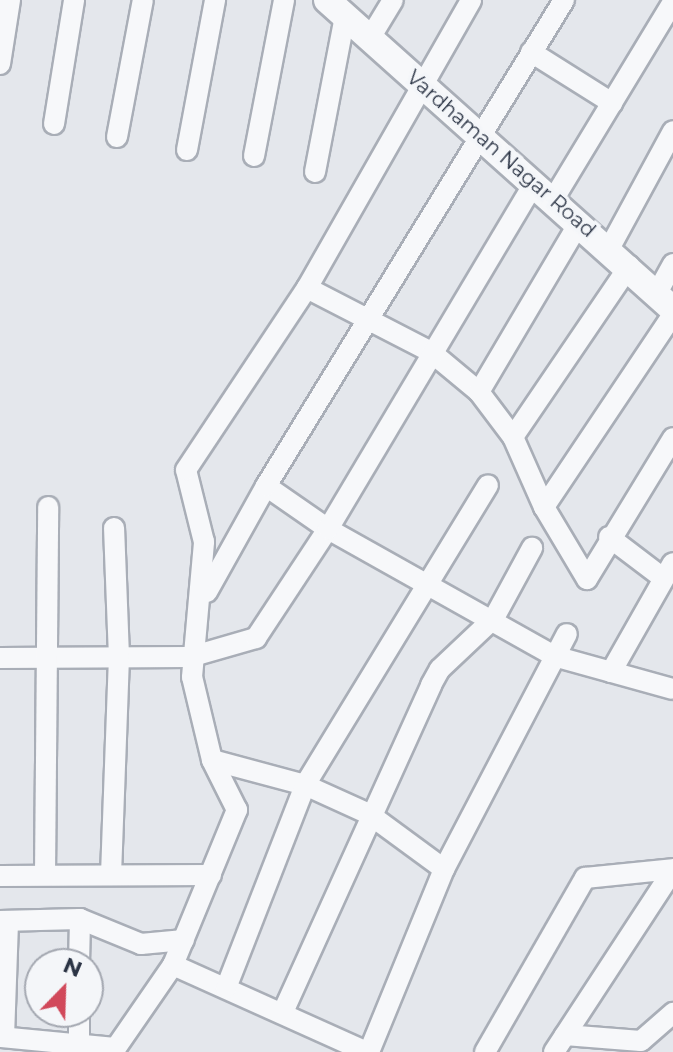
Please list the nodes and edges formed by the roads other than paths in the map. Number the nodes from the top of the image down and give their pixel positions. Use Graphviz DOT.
graph roads {
  1 [pos="10,0"];
  2 [pos="74,0"];
  3 [pos="143,0"];
  4 [pos="215,0"];
  5 [pos="284,0"];
  6 [pos="393,0"];
  7 [pos="471,0"];
  8 [pos="564,0"];
  9 [pos="673,2"];
  10 [pos="336,8"];
  11 [pos="370,38"];
  12 [pos="531,52"];
  13 [pos="0,64"];
  14 [pos="421,83"];
  15 [pos="612,103"];
  16 [pos="54,124"];
  17 [pos="673,131"];
  18 [pos="479,135"];
  19 [pos="117,137"];
  20 [pos="187,150"];
  21 [pos="254,156"];
  22 [pos="315,172"];
  23 [pos="544,192"];
  24 [pos="579,223"];
  25 [pos="609,249"];
  26 [pos="673,264"];
  27 [pos="629,266"];
  28 [pos="307,288"];
  29 [pos="668,305"];
  30 [pos="371,320"];
  31 [pos="431,352"];
  32 [pos="479,392"];
  33 [pos="513,437"];
  34 [pos="673,438"];
  35 [pos="488,485"];
  36 [pos="266,486"];
  37 [pos="48,507"];
  38 [pos="544,507"];
  39 [pos="114,528"];
  40 [pos="328,529"];
  41 [pos="609,537"];
  42 [pos="532,548"];
  43 [pos="668,570"];
  44 [pos="429,584"];
  45 [pos="202,603"];
  46 [pos="494,618"];
  47 [pos="567,634"];
  48 [pos="554,656"];
  49 [pos="119,657"];
  50 [pos="190,657"];
  51 [pos="0,658"];
  52 [pos="47,658"];
  53 [pos="611,672"];
  54 [pos="673,689"];
  55 [pos="212,760"];
  56 [pos="305,785"];
  57 [pos="369,814"];
  58 [pos="444,869"];
  59 [pos="673,869"];
  60 [pos="45,875"];
  61 [pos="111,875"];
  62 [pos="211,875"];
  63 [pos="0,876"];
  64 [pos="80,919"];
  65 [pos="4,921"];
  66 [pos="184,940"];
  67 [pos="79,948"];
  68 [pos="173,965"];
  69 [pos="226,988"];
  70 [pos="283,1012"];
  71 [pos="673,1013"];
  72 [pos="79,1028"];
  73 [pos="2,1037"];
  74 [pos="559,1044"];
  75 [pos="79,1045"];
  76 [pos="31,1046"];
  77 [pos="114,1050"];
  78 [pos="368,1052"];
  79 [pos="485,1052"];
  1 -- 13 [label="street"];
  2 -- 16 [label="street"];
  3 -- 19 [label="street"];
  4 -- 20 [label="street"];
  5 -- 21 [label="street"];
  6 -- 11 [label="street"];
  7 -- 14 [label="street"];
  8 -- 12 [label="street"];
  9 -- 15 [label="street"];
  10 -- 11 [label="street, Vardhaman Nagar Road"];
  10 -- 22 [label="street"];
  11 -- 14 [label="street, Vardhaman Nagar Road"];
  12 -- 15 [label="street"];
  12 -- 18 [label="street"];
  14 -- 18 [label="street, Vardhaman Nagar Road"];
  14 -- 28 [label="street"];
  15 -- 23 [label="street"];
  17 -- 25 [label="street"];
  18 -- 23 [label="street, Vardhaman Nagar Road"];
  18 -- 30 [label="street"];
  23 -- 24 [label="street, Vardhaman Nagar Road"];
  23 -- 31 [label="street"];
  24 -- 25 [label="street, Vardhaman Nagar Road"];
  24 -- 32 [label="street"];
  25 -- 27 [label="street, Vardhaman Nagar Road"];
  26 -- 29 [label="street"];
  27 -- 29 [label="street, Vardhaman Nagar Road"];
  27 -- 33 [label="street"];
  28 -- 30 [label="street"];
  28 -- 45 [label="street"];
  29 -- 38 [label="street"];
  30 -- 31 [label="street"];
  30 -- 36 [label="street"];
  31 -- 32 [label="street"];
  31 -- 40 [label="street"];
  32 -- 33 [label="street"];
  33 -- 38 [label="street"];
  34 -- 41 [label="street"];
  35 -- 44 [label="street"];
  36 -- 40 [label="street"];
  36 -- 45 [label="street"];
  37 -- 52 [label="street"];
  38 -- 41 [label="street"];
  39 -- 49 [label="street"];
  40 -- 44 [label="street"];
  40 -- 50 [label="street"];
  41 -- 43 [label="street"];
  42 -- 46 [label="street"];
  43 -- 53 [label="street"];
  44 -- 46 [label="street"];
  44 -- 56 [label="street"];
  45 -- 50 [label="street"];
  46 -- 48 [label="street"];
  46 -- 57 [label="street"];
  47 -- 48 [label="street"];
  48 -- 53 [label="street"];
  48 -- 58 [label="street"];
  49 -- 50 [label="street"];
  49 -- 52 [label="street"];
  49 -- 61 [label="street"];
  50 -- 55 [label="street"];
  51 -- 52 [label="street"];
  52 -- 60 [label="street"];
  53 -- 54 [label="street"];
  55 -- 56 [label="street"];
  55 -- 62 [label="street"];
  56 -- 57 [label="street"];
  56 -- 69 [label="street"];
  57 -- 58 [label="street"];
  57 -- 70 [label="street"];
  58 -- 78 [label="street"];
  59 -- 74 [label="street"];
  59 -- 79 [label="street"];
  60 -- 61 [label="street"];
  60 -- 63 [label="street"];
  61 -- 62 [label="street"];
  62 -- 66 [label="street"];
  64 -- 65 [label="street"];
  64 -- 66 [label="street"];
  64 -- 67 [label="street"];
  65 -- 73 [label="street"];
  66 -- 68 [label="street"];
  68 -- 69 [label="street"];
  68 -- 77 [label="street"];
  69 -- 70 [label="street"];
  70 -- 78 [label="street"];
  71 -- 74 [label="street"];
  72 -- 75 [label="street"];
  73 -- 76 [label="street"];
  75 -- 76 [label="street"];
  75 -- 77 [label="street"];
}
